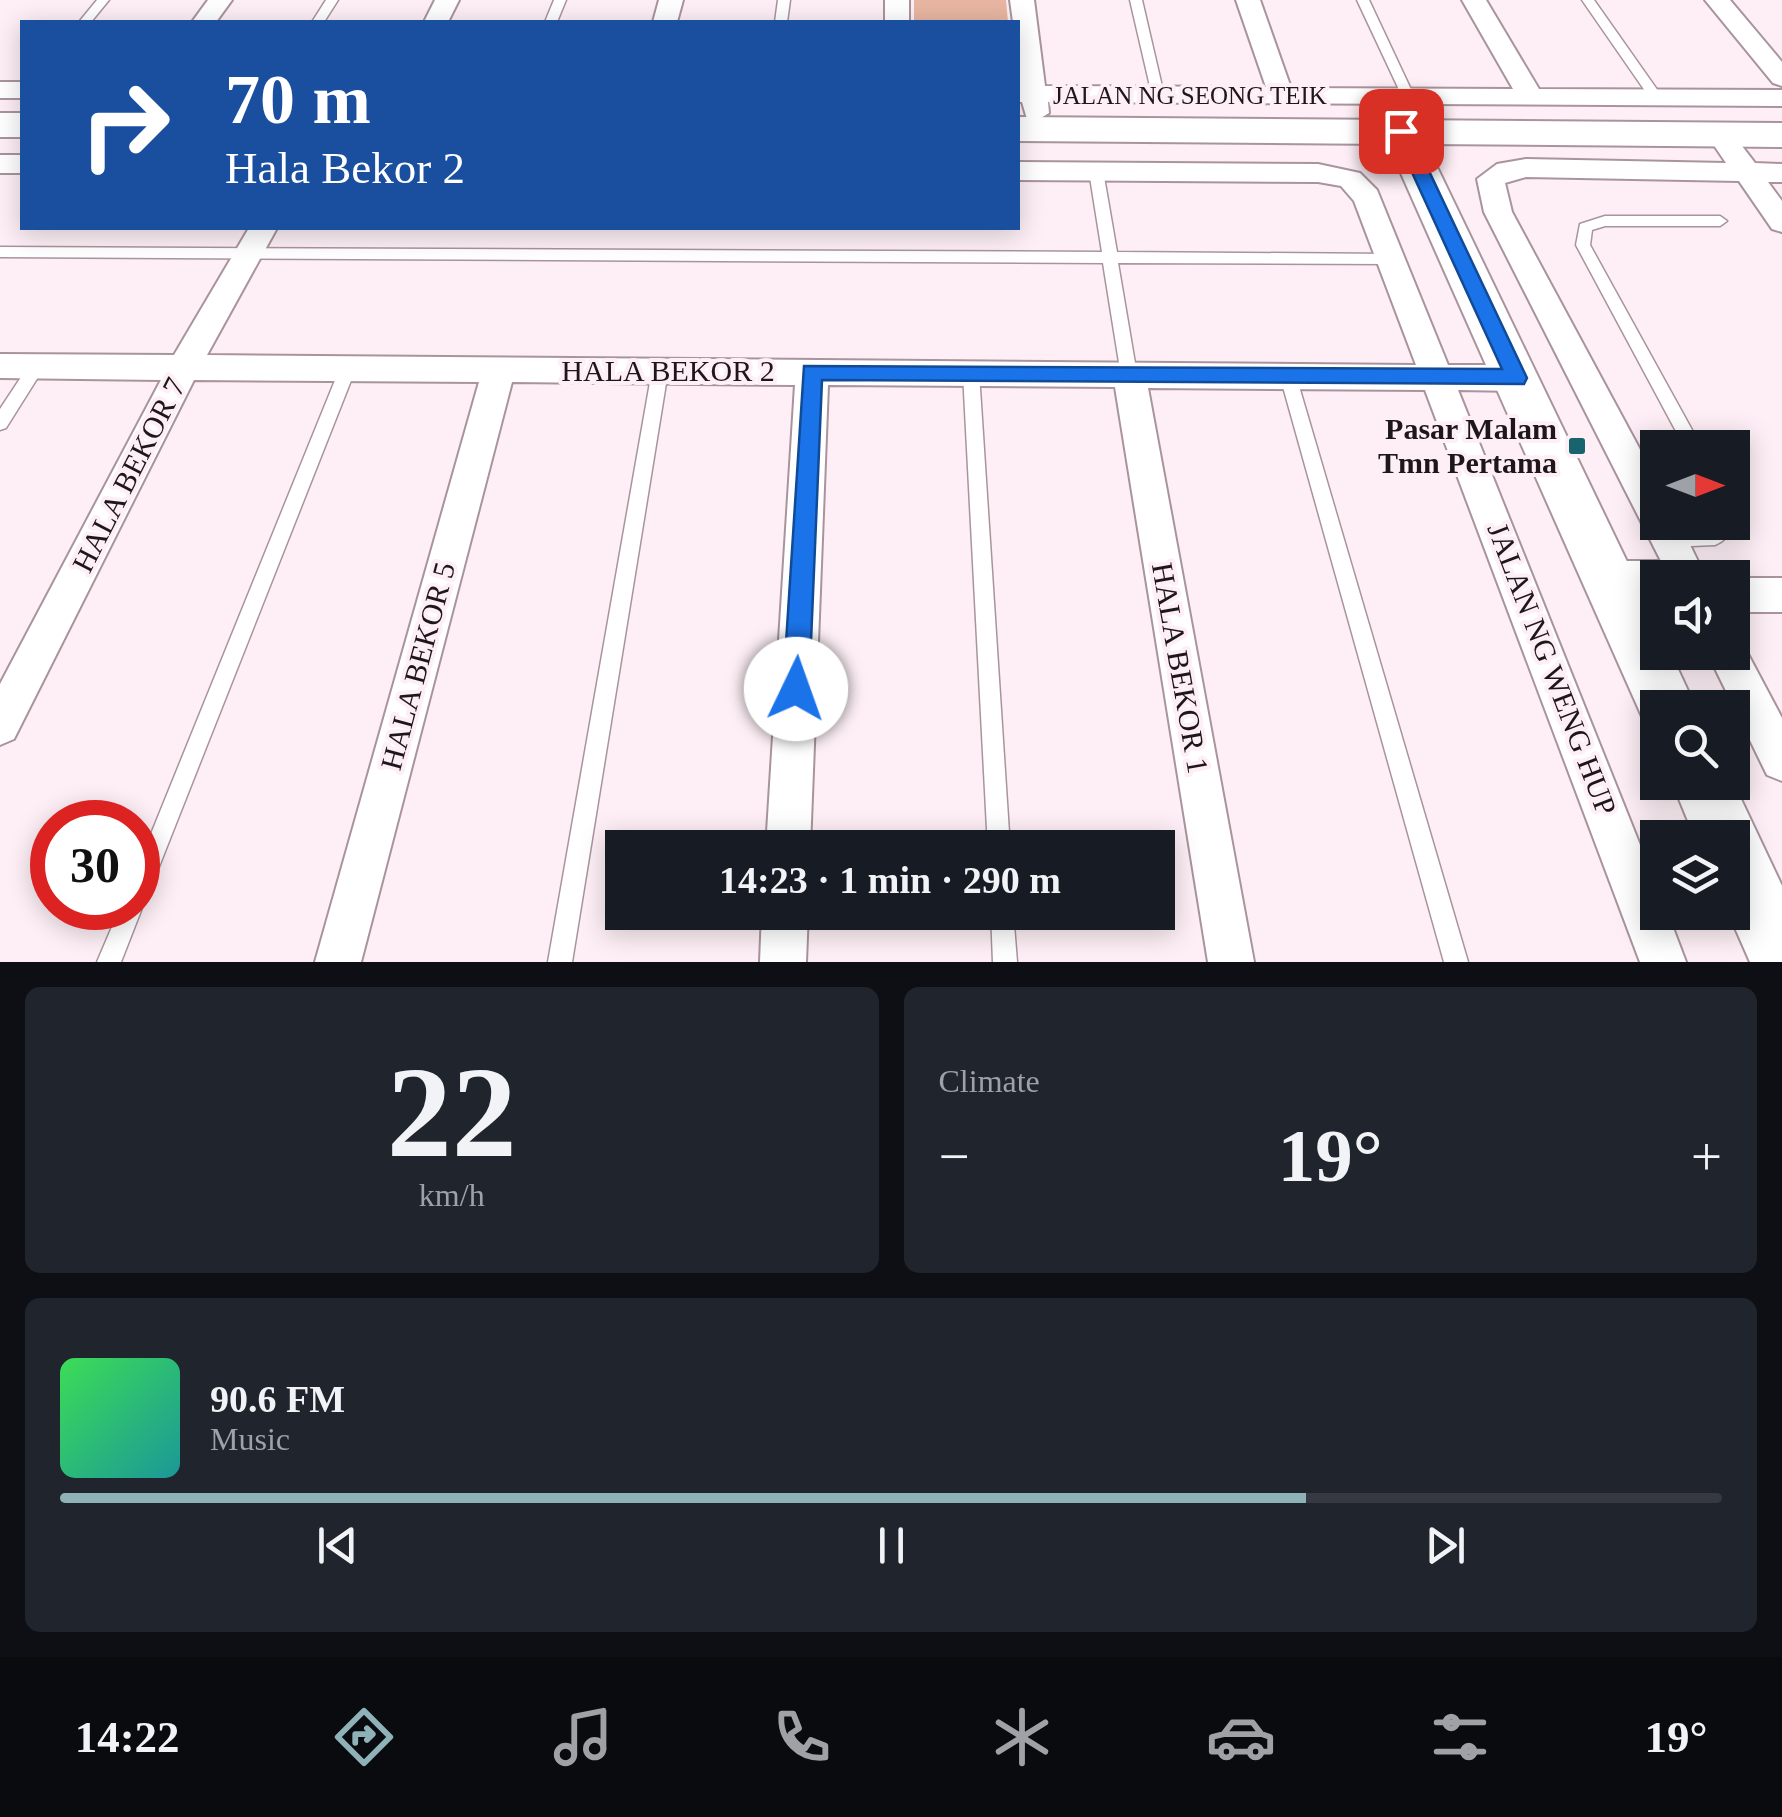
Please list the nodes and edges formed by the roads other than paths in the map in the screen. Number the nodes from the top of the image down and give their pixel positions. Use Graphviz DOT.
graph roads {
  1 [pos="103,0"];
  2 [pos="1022,0"];
  3 [pos="1136,0"];
  4 [pos="1248,0"];
  5 [pos="1362,0"];
  6 [pos="1474,0"];
  7 [pos="1588,0"];
  8 [pos="1717,0"];
  9 [pos="87,20"];
  10 [pos="1782,78"];
  11 [pos="1158,95"];
  12 [pos="1281,95"];
  13 [pos="1530,96"];
  14 [pos="1657,98"];
  15 [pos="1782,98"];
  16 [pos="1027,111"];
  17 [pos="1404,114"];
  18 [pos="1720,135"];
  19 [pos="1782,135"];
  20 [pos="1020,170"];
  21 [pos="1096,171"];
  22 [pos="1746,173"];
  23 [pos="1782,173"];
  24 [pos="1720,221"];
  25 [pos="1782,222"];
  26 [pos="255,241"];
  27 [pos="0,252"];
  28 [pos="1110,258"];
  29 [pos="1392,259"];
  30 [pos="0,366"];
  31 [pos="36,366"];
  32 [pos="184,367"];
  33 [pos="348,368"];
  34 [pos="498,369"];
  35 [pos="660,371"];
  36 [pos="812,372"];
  37 [pos="971,373"];
  38 [pos="1129,374"];
  39 [pos="1288,376"];
  40 [pos="1440,377"];
  41 [pos="1517,378"];
  42 [pos="0,423"];
  43 [pos="1684,430"];
  44 [pos="1640,484"];
  45 [pos="1608,578"];
  46 [pos="1640,578"];
  47 [pos="1750,596"];
  48 [pos="1782,596"];
  49 [pos="1735,670"];
  50 [pos="1659,690"];
  51 [pos="0,725"];
  52 [pos="1782,760"];
  53 [pos="789,830"];
  54 [pos="997,830"];
  55 [pos="160,837"];
  56 [pos="1750,889"];
  57 [pos="123,930"];
  58 [pos="784,930"];
  59 [pos="1003,930"];
  60 [pos="1782,958"];
  61 [pos="110,962"];
  62 [pos="338,962"];
  63 [pos="560,962"];
  64 [pos="783,962"];
  65 [pos="1005,962"];
  66 [pos="1231,962"];
  67 [pos="1456,962"];
  68 [pos="1663,962"];
  1 -- 9 [label="lane"];
  2 -- 16 [label="street"];
  3 -- 11 [label="lane"];
  4 -- 12 [label="street"];
  5 -- 17 [label="lane"];
  6 -- 13 [label="street"];
  7 -- 14 [label="lane"];
  8 -- 10 [label="street"];
  11 -- 12 [label="street, JALAN NG SEONG TEIK"];
  11 -- 16 [label="street, JALAN NG SEONG TEIK"];
  12 -- 17 [label="street, JALAN NG SEONG TEIK"];
  13 -- 14 [label="street, JALAN NG SEONG TEIK"];
  13 -- 17 [label="street, JALAN NG SEONG TEIK"];
  14 -- 15 [label="street, JALAN NG SEONG TEIK"];
  16 -- 17 [label="main road, JALAN NG SEONG TEIK"];
  17 -- 18 [label="main road, JALAN NG SEONG TEIK"];
  17 -- 41 [label="main road"];
  18 -- 19 [label="main road, JALAN NG SEONG TEIK"];
  18 -- 22 [label="street"];
  20 -- 21 [label="street, JALAN NG WENG HUP"];
  21 -- 28 [label="lane"];
  21 -- 29 [label="street, JALAN NG WENG HUP"];
  22 -- 23 [label="street"];
  22 -- 25 [label="street"];
  22 -- 44 [label="street"];
  24 -- 43 [label="lane"];
  26 -- 27 [label="lane"];
  26 -- 28 [label="lane"];
  26 -- 32 [label="street, HALA BEKOR 7"];
  28 -- 29 [label="lane"];
  28 -- 38 [label="lane"];
  29 -- 40 [label="street, JALAN NG WENG HUP"];
  30 -- 31 [label="street, HALA BEKOR 2"];
  31 -- 32 [label="street, HALA BEKOR 2"];
  31 -- 42 [label="lane"];
  32 -- 33 [label="street, HALA BEKOR 2"];
  32 -- 51 [label="street, HALA BEKOR 7"];
  33 -- 34 [label="street, HALA BEKOR 2"];
  33 -- 55 [label="lane"];
  34 -- 35 [label="street, HALA BEKOR 2"];
  34 -- 62 [label="street, HALA BEKOR 5"];
  35 -- 36 [label="street, HALA BEKOR 2"];
  35 -- 63 [label="lane"];
  36 -- 37 [label="street, HALA BEKOR 2"];
  36 -- 53 [label="street"];
  37 -- 38 [label="street, HALA BEKOR 2"];
  37 -- 54 [label="lane"];
  38 -- 39 [label="street, HALA BEKOR 2"];
  38 -- 66 [label="street, HALA BEKOR 1"];
  39 -- 40 [label="street, HALA BEKOR 2"];
  39 -- 67 [label="lane"];
  40 -- 41 [label="street, HALA BEKOR 2"];
  40 -- 68 [label="street, JALAN NG WENG HUP"];
  41 -- 45 [label="main road"];
  45 -- 46 [label="street"];
  45 -- 50 [label="main road"];
  47 -- 48 [label="street"];
  49 -- 52 [label="street"];
  56 -- 60 [label="main road"];
  57 -- 61 [label="lane"];
  58 -- 64 [label="street"];
  59 -- 65 [label="lane"];
}
